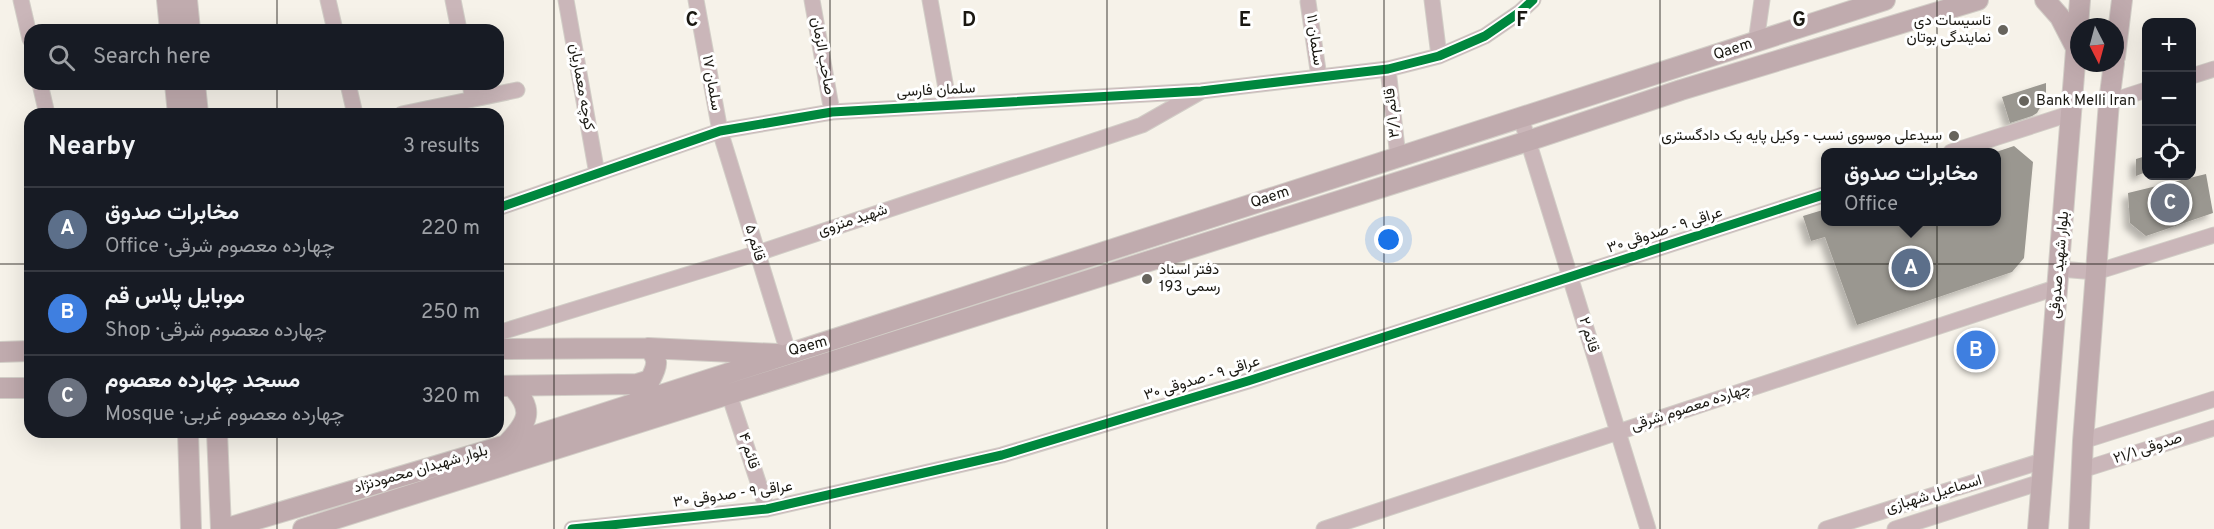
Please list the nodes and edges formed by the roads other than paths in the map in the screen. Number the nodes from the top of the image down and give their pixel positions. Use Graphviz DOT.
graph roads {
  1 [pos="21,0"];
  2 [pos="167,0"];
  3 [pos="188,0"];
  4 [pos="328,0"];
  5 [pos="453,0"];
  6 [pos="566,0"];
  7 [pos="696,0"];
  8 [pos="812,0"];
  9 [pos="930,0"];
  10 [pos="1432,0"];
  11 [pos="1533,0"];
  12 [pos="1762,0"];
  13 [pos="1885,0"];
  14 [pos="1978,0"];
  15 [pos="2045,0"];
  16 [pos="2080,0"];
  17 [pos="2122,1"];
  18 [pos="1308,2"];
  19 [pos="2079,18"];
  20 [pos="2120,18"];
  21 [pos="27,24"];
  22 [pos="169,24"];
  23 [pos="190,24"];
  24 [pos="334,24"];
  25 [pos="458,24"];
  26 [pos="2070,37"];
  27 [pos="1756,42"];
  28 [pos="1439,56"];
  29 [pos="1388,69"];
  30 [pos="2214,69"];
  31 [pos="2075,72"];
  32 [pos="2113,72"];
  33 [pos="2196,75"];
  34 [pos="1319,77"];
  35 [pos="41,90"];
  36 [pos="176,90"];
  37 [pos="196,90"];
  38 [pos="349,90"];
  39 [pos="517,90"];
  40 [pos="2142,91"];
  41 [pos="472,92"];
  42 [pos="1201,92"];
  43 [pos="2109,102"];
  44 [pos="949,105"];
  45 [pos="46,108"];
  46 [pos="177,108"];
  47 [pos="197,108"];
  48 [pos="354,108"];
  49 [pos="421,108"];
  50 [pos="832,112"];
  51 [pos="2072,113"];
  52 [pos="1521,118"];
  53 [pos="720,131"];
  54 [pos="1528,141"];
  55 [pos="1966,148"];
  56 [pos="1398,157"];
  57 [pos="597,174"];
  58 [pos="1821,196"];
  59 [pos="504,206"];
  60 [pos="2214,235"];
  61 [pos="758,253"];
  62 [pos="2096,272"];
  63 [pos="1570,278"];
  64 [pos="2059,278"];
  65 [pos="504,331"];
  66 [pos="648,348"];
  67 [pos="504,349"];
  68 [pos="24,351"];
  69 [pos="0,352"];
  70 [pos="789,355"];
  71 [pos="802,370"];
  72 [pos="505,386"];
  73 [pos="0,388"];
  74 [pos="24,388"];
  75 [pos="729,394"];
  76 [pos="2214,399"];
  77 [pos="2214,428"];
  78 [pos="1618,432"];
  79 [pos="188,438"];
  80 [pos="217,438"];
  81 [pos="2083,441"];
  82 [pos="506,445"];
  83 [pos="2043,461"];
  84 [pos="2082,470"];
  85 [pos="2041,482"];
  86 [pos="767,509"];
  87 [pos="191,529"];
  88 [pos="223,529"];
  89 [pos="303,529"];
  90 [pos="572,529"];
  91 [pos="1324,529"];
  92 [pos="1648,529"];
  93 [pos="1826,529"];
  94 [pos="1895,529"];
  95 [pos="2038,529"];
  96 [pos="2079,529"];
  1 -- 21 [label="street"];
  2 -- 22 [label="main road"];
  3 -- 23 [label="main road"];
  4 -- 24 [label="street"];
  5 -- 25 [label="street"];
  6 -- 57 [label="street, کوچه معماریان"];
  7 -- 53 [label="street, سلمان ۱۷"];
  8 -- 50 [label="street, صاحب الزمان"];
  9 -- 44 [label="street"];
  10 -- 28 [label="street"];
  11 -- 28 [label="street, سلمان فارسی"];
  12 -- 27 [label="street"];
  13 -- 27 [label="main road, Qaem"];
  14 -- 54 [label="main road, Qaem"];
  15 -- 26 [label="main road"];
  16 -- 19 [label="main road, بلوار شهید صدوقی"];
  17 -- 20 [label="main road"];
  18 -- 34 [label="street, سلمان ۱۱"];
  27 -- 52 [label="main road, Qaem"];
  28 -- 29 [label="street, سلمان فارسی"];
  29 -- 34 [label="street, سلمان فارسی"];
  29 -- 56 [label="street, قائم ۳/۱"];
  30 -- 33 [label="street"];
  31 -- 51 [label="main road, بلوار شهید صدوقی"];
  32 -- 43 [label="main road"];
  34 -- 42 [label="street, سلمان فارسی"];
  35 -- 45 [label="street"];
  36 -- 46 [label="main road"];
  37 -- 47 [label="main road"];
  38 -- 48 [label="street"];
  39 -- 41 [label="street"];
  40 -- 43 [label="street"];
  41 -- 49 [label="street"];
  42 -- 44 [label="street, سلمان فارسی"];
  42 -- 61 [label="street, شهید منزوی"];
  43 -- 62 [label="main road"];
  44 -- 50 [label="street, سلمان فارسی"];
  50 -- 53 [label="street, سلمان فارسی"];
  51 -- 55 [label="street"];
  51 -- 64 [label="main road, بلوار شهید صدوقی"];
  52 -- 54 [label="street, قائم ۲"];
  52 -- 56 [label="main road, Qaem"];
  53 -- 57 [label="street, سلمان فارسی"];
  53 -- 61 [label="street, قائم ۵"];
  54 -- 63 [label="street, قائم ۲"];
  54 -- 71 [label="main road, Qaem"];
  56 -- 70 [label="main road, Qaem"];
  57 -- 59 [label="street, سلمان فارسی"];
  58 -- 63 [label="street, عراقی ۹ - صدوقی ۳۰"];
  60 -- 62 [label="street"];
  61 -- 65 [label="street, شهید منزوی"];
  61 -- 70 [label="street, قائم ۵"];
  62 -- 64 [label="street"];
  62 -- 81 [label="main road"];
  63 -- 78 [label="street, قائم ۲"];
  63 -- 86 [label="street, عراقی ۹ - صدوقی ۳۰"];
  64 -- 78 [label="street, چهارده معصوم شرقی"];
  64 -- 83 [label="main road, بلوار شهید صدوقی"];
  66 -- 67 [label="main road, Qaem"];
  66 -- 70 [label="main road, Qaem"];
  66 -- 72 [label="main road"];
  68 -- 69 [label="main road"];
  70 -- 82 [label="main road, بلوار شهیدان محمودنژاد"];
  71 -- 75 [label="main road, بلوار شهیدان محمودنژاد"];
  72 -- 82 [label="main road"];
  73 -- 74 [label="main road"];
  75 -- 86 [label="street, قائم ۴"];
  75 -- 89 [label="main road, بلوار شهیدان محمودنژاد"];
  76 -- 81 [label="street, صدوقی ۲۱/۱"];
  77 -- 84 [label="street, صدوقی ۲۱/۱"];
  78 -- 91 [label="street, چهارده معصوم شرقی"];
  78 -- 92 [label="street, قائم ۲"];
  79 -- 87 [label="main road"];
  80 -- 88 [label="main road"];
  81 -- 84 [label="main road"];
  82 -- 88 [label="main road, بلوار شهیدان محمودنژاد"];
  83 -- 85 [label="main road, بلوار شهید صدوقی"];
  83 -- 93 [label="street, اسماعیل شهبازی"];
  84 -- 96 [label="main road"];
  85 -- 94 [label="street, اسماعیل شهبازی"];
  85 -- 95 [label="main road, بلوار شهید صدوقی"];
  86 -- 90 [label="street, عراقی ۹ - صدوقی ۳۰"];
}
